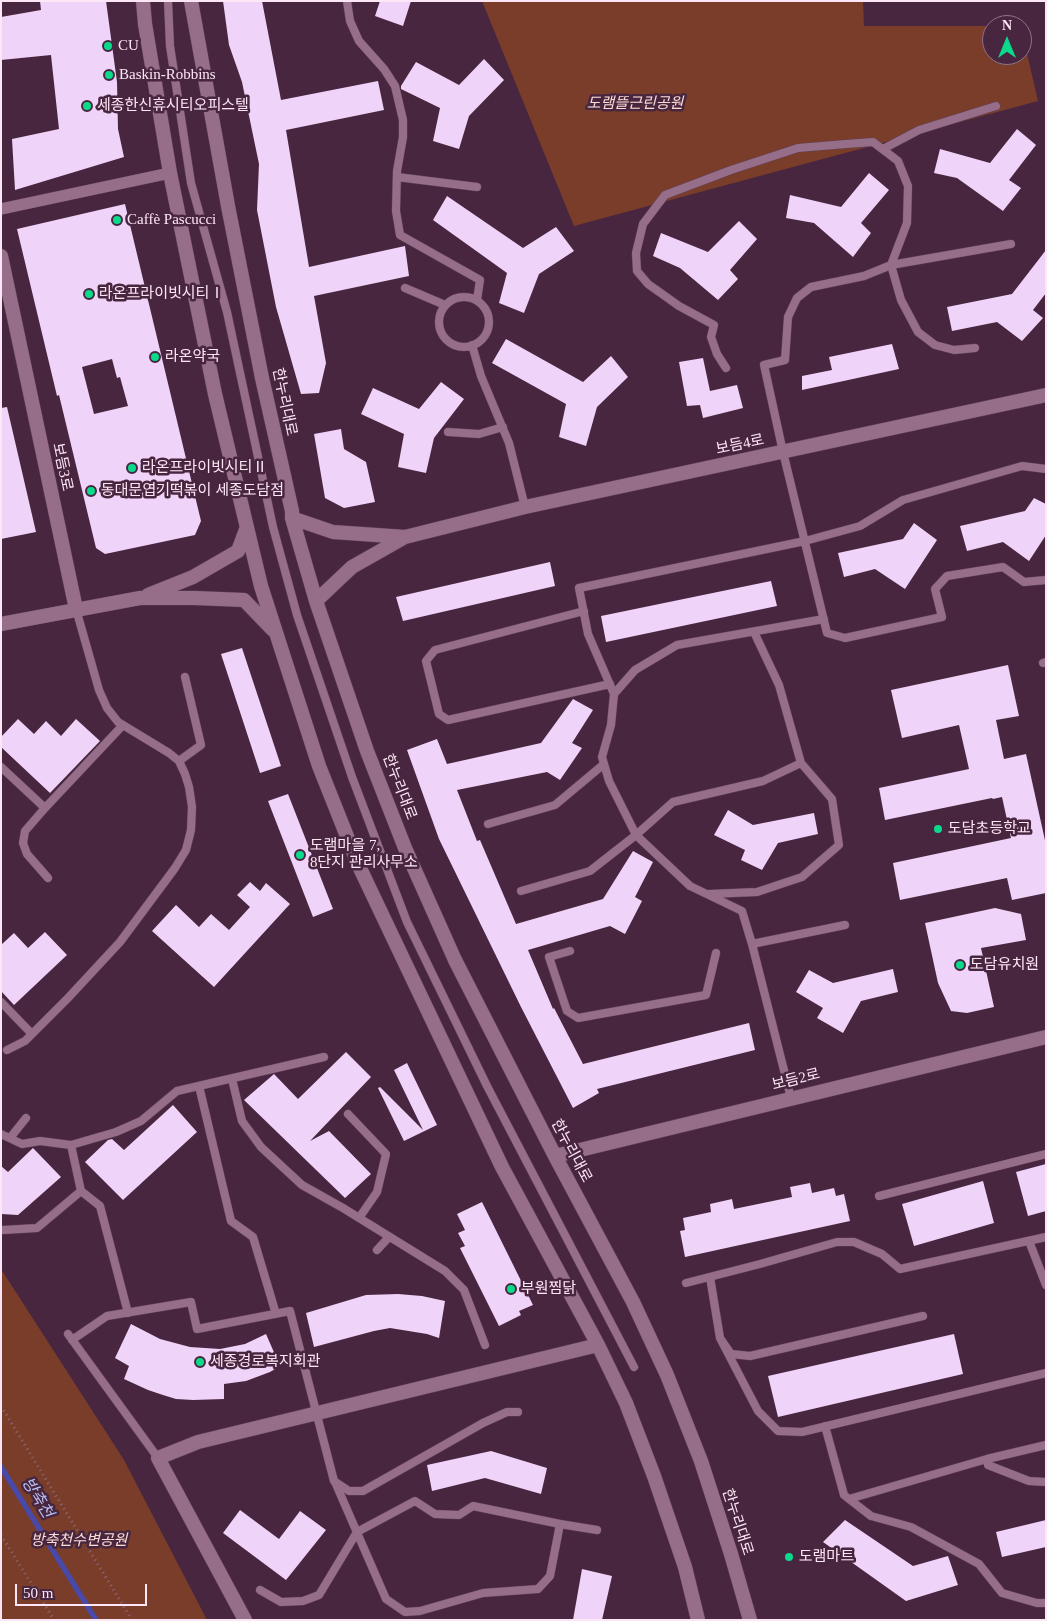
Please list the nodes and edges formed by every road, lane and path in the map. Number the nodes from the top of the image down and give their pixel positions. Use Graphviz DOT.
graph roads {
  1 [pos="143,1"];
  2 [pos="168,1"];
  3 [pos="191,1"];
  4 [pos="347,1"];
  5 [pos="996,106"];
  6 [pos="883,149"];
  7 [pos="170,173"];
  8 [pos="397,176"];
  9 [pos="476,187"];
  10 [pos="1,209"];
  11 [pos="1011,244"];
  12 [pos="1,256"];
  13 [pos="891,265"];
  14 [pos="405,288"];
  15 [pos="477,300"];
  16 [pos="445,305"];
  17 [pos="472,346"];
  18 [pos="975,348"];
  19 [pos="726,368"];
  20 [pos="1046,395"];
  21 [pos="503,427"];
  22 [pos="448,432"];
  23 [pos="783,452"];
  24 [pos="1046,468"];
  25 [pos="525,507"];
  26 [pos="292,518"];
  27 [pos="247,527"];
  28 [pos="405,537"];
  29 [pos="805,541"];
  30 [pos="1046,580"];
  31 [pos="140,598"];
  32 [pos="316,601"];
  33 [pos="76,609"];
  34 [pos="584,611"];
  35 [pos="824,619"];
  36 [pos="1,624"];
  37 [pos="754,632"];
  38 [pos="276,633"];
  39 [pos="185,677"];
  40 [pos="610,684"];
  41 [pos="614,694"];
  42 [pos="123,725"];
  43 [pos="179,762"];
  44 [pos="801,763"];
  45 [pos="604,764"];
  46 [pos="1,767"];
  47 [pos="45,808"];
  48 [pos="488,824"];
  49 [pos="636,835"];
  50 [pos="48,878"];
  51 [pos="521,891"];
  52 [pos="706,894"];
  53 [pos="846,925"];
  54 [pos="752,944"];
  55 [pos="570,951"];
  56 [pos="716,953"];
  57 [pos="1,1002"];
  58 [pos="32,1034"];
  59 [pos="1046,1037"];
  60 [pos="7,1050"];
  61 [pos="324,1057"];
  62 [pos="232,1079"];
  63 [pos="199,1086"];
  64 [pos="791,1098"];
  65 [pos="348,1114"];
  66 [pos="26,1118"];
  67 [pos="1,1134"];
  68 [pos="10,1138"];
  69 [pos="72,1145"];
  70 [pos="1046,1154"];
  71 [pos="555,1156"];
  72 [pos="82,1191"];
  73 [pos="879,1196"];
  74 [pos="359,1218"];
  75 [pos="3,1230"];
  76 [pos="389,1237"];
  77 [pos="1046,1237"];
  78 [pos="1029,1240"];
  79 [pos="377,1250"];
  80 [pos="710,1277"];
  81 [pos="686,1283"];
  82 [pos="1046,1285"];
  83 [pos="128,1313"];
  84 [pos="276,1314"];
  85 [pos="924,1316"];
  86 [pos="720,1338"];
  87 [pos="485,1345"];
  88 [pos="598,1345"];
  89 [pos="634,1367"];
  90 [pos="1046,1373"];
  91 [pos="1,1406"];
  92 [pos="518,1412"];
  93 [pos="317,1414"];
  94 [pos="825,1426"];
  95 [pos="1046,1445"];
  96 [pos="158,1458"];
  97 [pos="987,1459"];
  98 [pos="334,1480"];
  99 [pos="1046,1482"];
  100 [pos="848,1498"];
  101 [pos="560,1524"];
  102 [pos="596,1530"];
  103 [pos="357,1532"];
  104 [pos="1,1535"];
  105 [pos="260,1590"];
  106 [pos="1046,1603"];
  107 [pos="54,1620"];
  108 [pos="132,1620"];
  109 [pos="245,1620"];
  110 [pos="698,1620"];
  111 [pos="750,1620"];
  1 -- 7 [label="street"];
  2 -- 89 [label="lane"];
  3 -- 26 [label="street, 한누리대로"];
  4 -- 8 [label="lane"];
  5 -- 6 [label="lane"];
  6 -- 13 [label="lane"];
  6 -- 19 [label="lane"];
  7 -- 10 [label="street"];
  7 -- 27 [label="street"];
  8 -- 9 [label="lane"];
  8 -- 15 [label="lane"];
  11 -- 13 [label="lane"];
  12 -- 33 [label="street, 보듬3로"];
  13 -- 18 [label="lane"];
  13 -- 23 [label="lane"];
  14 -- 16 [label="lane"];
  15 -- 16 [label="lane"];
  15 -- 17 [label="lane"];
  16 -- 17 [label="lane"];
  17 -- 21 [label="lane"];
  20 -- 23 [label="street, 보듬4로"];
  21 -- 22 [label="lane"];
  21 -- 25 [label="lane"];
  23 -- 25 [label="street, 보듬4로"];
  23 -- 29 [label="lane"];
  24 -- 29 [label="lane"];
  25 -- 28 [label="street, 보듬4로"];
  26 -- 28 [label="street"];
  26 -- 32 [label="street, 한누리대로"];
  27 -- 31 [label="street"];
  27 -- 38 [label="street"];
  28 -- 32 [label="street"];
  29 -- 34 [label="lane"];
  29 -- 35 [label="lane"];
  30 -- 35 [label="lane"];
  31 -- 33 [label="street"];
  31 -- 38 [label="street"];
  32 -- 71 [label="street, 한누리대로"];
  33 -- 36 [label="street"];
  33 -- 42 [label="lane"];
  34 -- 40 [label="lane"];
  34 -- 40 [label="lane"];
  35 -- 37 [label="lane"];
  37 -- 41 [label="lane"];
  37 -- 44 [label="lane"];
  38 -- 88 [label="street"];
  39 -- 43 [label="lane"];
  40 -- 41 [label="lane"];
  41 -- 45 [label="lane"];
  42 -- 43 [label="lane"];
  42 -- 47 [label="lane"];
  43 -- 58 [label="lane"];
  44 -- 49 [label="lane"];
  44 -- 52 [label="lane"];
  45 -- 48 [label="lane"];
  45 -- 49 [label="lane"];
  46 -- 47 [label="lane"];
  47 -- 50 [label="lane"];
  49 -- 51 [label="lane"];
  49 -- 52 [label="lane"];
  52 -- 54 [label="lane"];
  53 -- 54 [label="lane"];
  54 -- 64 [label="lane"];
  55 -- 56 [label="lane"];
  57 -- 58 [label="lane"];
  58 -- 60 [label="lane"];
  59 -- 64 [label="street, 보듬2로"];
  61 -- 62 [label="lane"];
  62 -- 63 [label="lane"];
  62 -- 74 [label="lane"];
  63 -- 69 [label="lane"];
  63 -- 84 [label="lane"];
  64 -- 71 [label="street, 보듬2로"];
  65 -- 74 [label="lane"];
  66 -- 68 [label="lane"];
  67 -- 68 [label="lane"];
  68 -- 69 [label="lane"];
  69 -- 72 [label="lane"];
  70 -- 73 [label="lane"];
  71 -- 111 [label="street, 한누리대로"];
  72 -- 75 [label="lane"];
  72 -- 83 [label="lane"];
  74 -- 76 [label="lane"];
  76 -- 79 [label="lane"];
  76 -- 87 [label="lane"];
  77 -- 78 [label="lane"];
  78 -- 80 [label="lane"];
  78 -- 82 [label="lane"];
  80 -- 81 [label="lane"];
  80 -- 86 [label="lane"];
  83 -- 84 [label="lane"];
  83 -- 96 [label="lane"];
  84 -- 93 [label="lane"];
  85 -- 86 [label="lane"];
  86 -- 94 [label="lane"];
  88 -- 93 [label="street"];
  88 -- 110 [label="street"];
  90 -- 94 [label="lane"];
  91 -- 108 [label="path"];
  92 -- 98 [label="lane"];
  93 -- 96 [label="street"];
  93 -- 98 [label="lane"];
  94 -- 100 [label="lane"];
  95 -- 97 [label="lane"];
  96 -- 109 [label="street"];
  97 -- 99 [label="lane"];
  97 -- 100 [label="lane"];
  98 -- 103 [label="lane"];
  100 -- 106 [label="lane"];
  101 -- 102 [label="lane"];
  101 -- 103 [label="lane"];
  101 -- 103 [label="lane"];
  103 -- 105 [label="lane"];
  104 -- 107 [label="path"];
}
